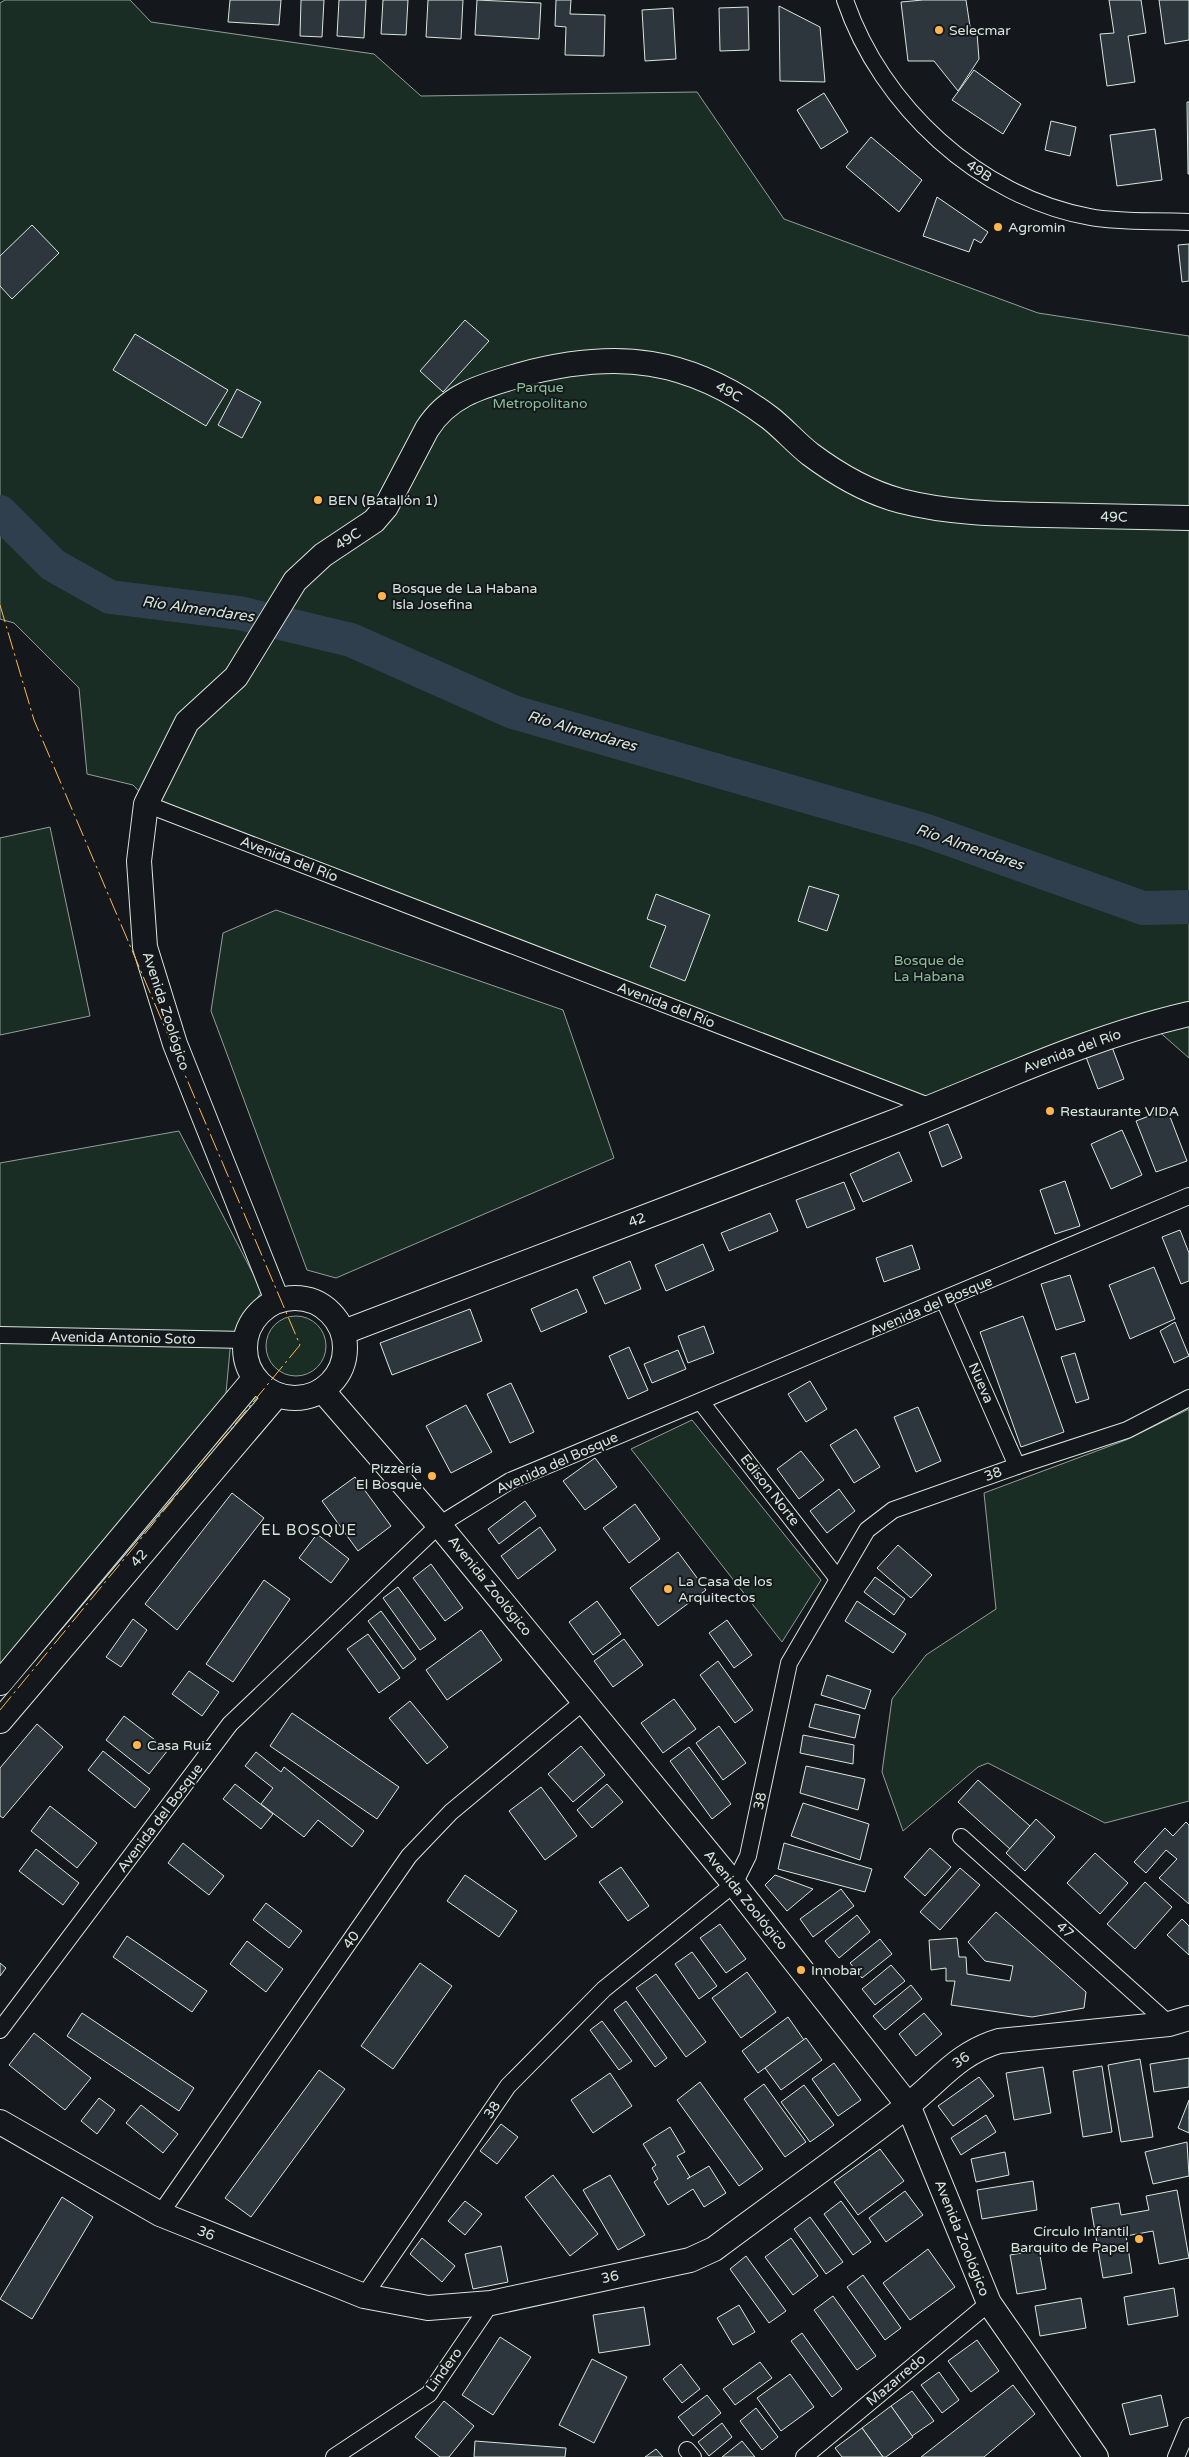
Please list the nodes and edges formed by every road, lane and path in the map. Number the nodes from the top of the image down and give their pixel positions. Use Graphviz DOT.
graph roads {
  1 [pos="845,0"];
  2 [pos="1189,222"];
  3 [pos="1189,518"];
  4 [pos="236,677"];
  5 [pos="146,804"];
  6 [pos="1189,1014"];
  7 [pos="931,1107"];
  8 [pos="1189,1196"];
  9 [pos="277,1300"];
  10 [pos="944,1300"];
  11 [pos="344,1332"];
  12 [pos="0,1335"];
  13 [pos="246,1340"];
  14 [pos="254,1378"];
  15 [pos="322,1390"];
  16 [pos="277,1395"];
  17 [pos="1189,1398"];
  18 [pos="702,1402"];
  19 [pos="1017,1466"];
  20 [pos="439,1524"];
  21 [pos="838,1579"];
  22 [pos="0,1683"];
  23 [pos="583,1702"];
  24 [pos="0,1721"];
  25 [pos="960,1836"];
  26 [pos="734,1884"];
  27 [pos="1179,2021"];
  28 [pos="0,2030"];
  29 [pos="908,2104"];
  30 [pos="0,2122"];
  31 [pos="160,2214"];
  32 [pos="364,2296"];
  33 [pos="491,2303"];
  34 [pos="989,2303"];
  35 [pos="1189,2426"];
  36 [pos="334,2457"];
  37 [pos="804,2457"];
  38 [pos="1096,2457"];
  39 [pos="1176,2457"];
  1 -- 2 [label="street, 49B"];
  3 -- 4 [label="street, 49C"];
  4 -- 5 [label="street, Avenida Zoológico"];
  5 -- 7 [label="street, Avenida del Río"];
  5 -- 9 [label="street, Avenida Zoológico"];
  6 -- 7 [label="street, Avenida del Río"];
  7 -- 11 [label="street, 42"];
  8 -- 10 [label="street, Avenida del Bosque"];
  9 -- 11 [label="street"];
  9 -- 13 [label="street"];
  10 -- 18 [label="street, Avenida del Bosque"];
  10 -- 19 [label="street, Nueva"];
  11 -- 15 [label="street"];
  12 -- 13 [label="street, Avenida Antonio Soto"];
  13 -- 14 [label="street"];
  14 -- 16 [label="street"];
  14 -- 22 [label="street, 42"];
  15 -- 16 [label="street"];
  15 -- 20 [label="street, Avenida Zoológico"];
  16 -- 24 [label="street, 42"];
  17 -- 19 [label="street, 38"];
  18 -- 20 [label="street, Avenida del Bosque"];
  18 -- 21 [label="street, Edison Norte"];
  19 -- 21 [label="street, 38"];
  20 -- 23 [label="street, Avenida Zoológico"];
  20 -- 28 [label="street, Avenida del Bosque"];
  21 -- 26 [label="street, 38"];
  23 -- 26 [label="street, Avenida Zoológico"];
  23 -- 31 [label="street, 40"];
  25 -- 27 [label="street, 47"];
  26 -- 29 [label="street, Avenida Zoológico"];
  26 -- 32 [label="street, 38"];
  27 -- 29 [label="street, 36"];
  29 -- 33 [label="street, 36"];
  29 -- 34 [label="street, Avenida Zoológico"];
  30 -- 31 [label="street, 36"];
  31 -- 32 [label="street, 36"];
  32 -- 33 [label="street, 36"];
  33 -- 36 [label="street, Lindero"];
  34 -- 37 [label="street, Mazarredo"];
  34 -- 38 [label="street, Avenida Zoológico"];
  35 -- 39 [label="street"];
}
